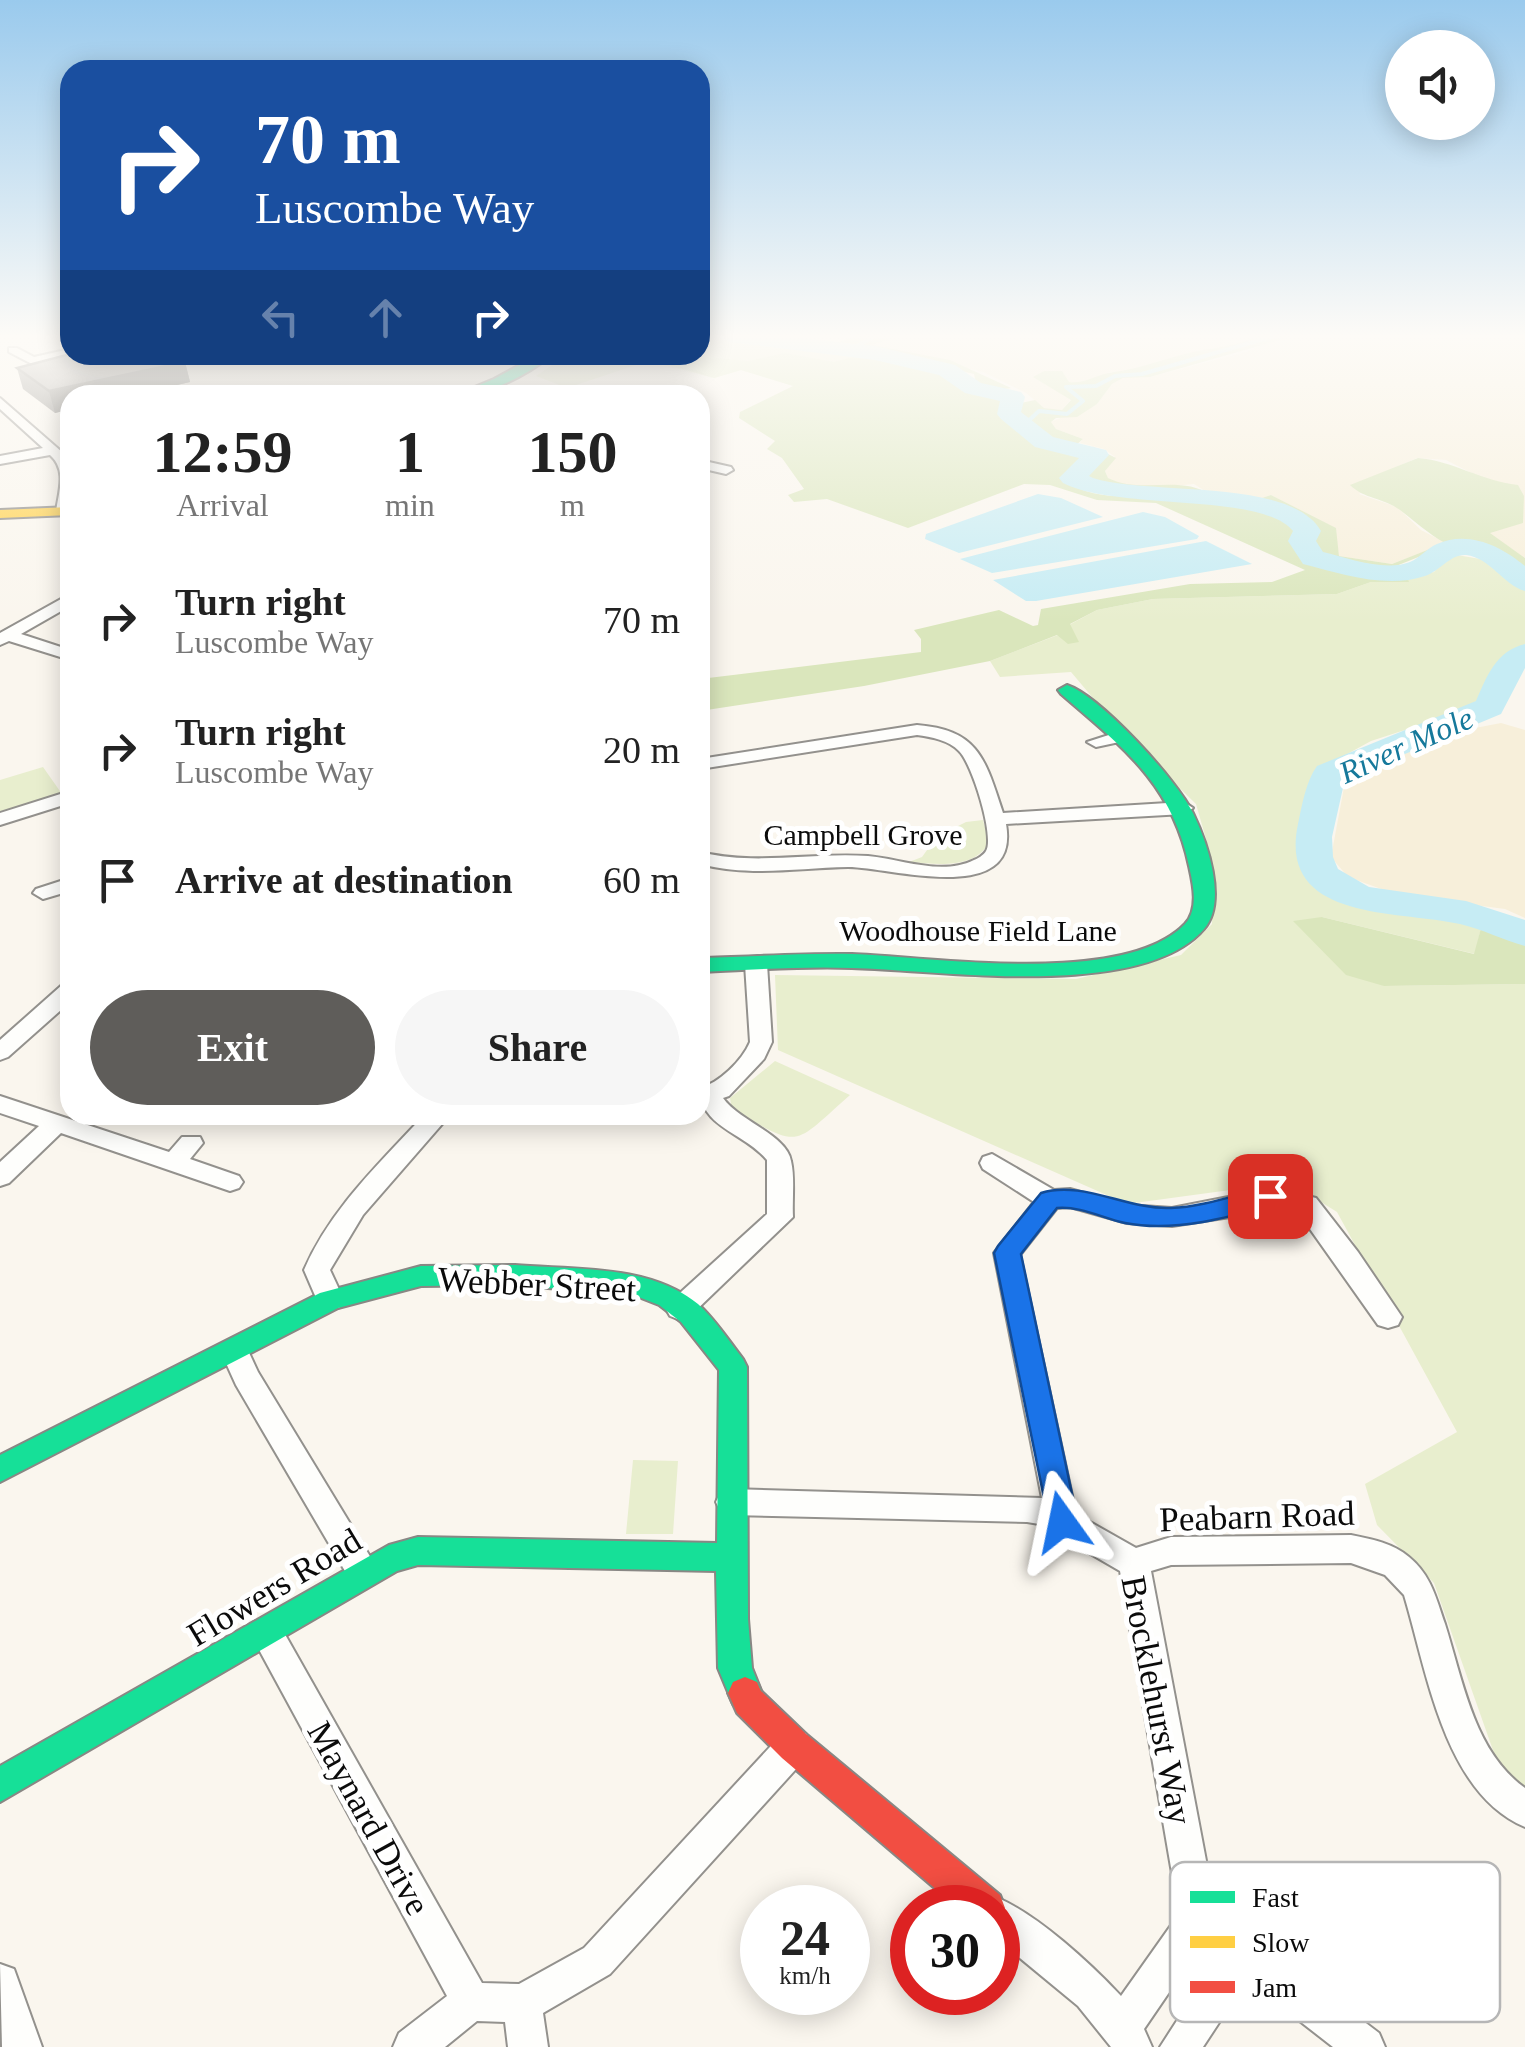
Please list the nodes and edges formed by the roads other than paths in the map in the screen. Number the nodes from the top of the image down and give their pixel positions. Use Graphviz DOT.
graph roads {
  1 [pos="33,432"];
  2 [pos="60,455"];
  3 [pos="60,458"];
  4 [pos="0,460"];
  5 [pos="710,466"];
  6 [pos="726,470"];
  7 [pos="60,511"];
  8 [pos="0,514"];
  9 [pos="60,605"];
  10 [pos="4,638"];
  11 [pos="60,652"];
  12 [pos="1067,690"];
  13 [pos="710,762"];
  14 [pos="60,800"];
  15 [pos="1184,808"];
  16 [pos="0,819"];
  17 [pos="994,819"];
  18 [pos="710,860"];
  19 [pos="60,887"];
  20 [pos="43,893"];
  21 [pos="756,964"];
  22 [pos="710,966"];
  23 [pos="60,999"];
  24 [pos="0,1052"];
  25 [pos="710,1094"];
  26 [pos="710,1103"];
  27 [pos="0,1104"];
  28 [pos="56,1124"];
  29 [pos="429,1125"];
  30 [pos="191,1143"];
  31 [pos="992,1163"];
  32 [pos="172,1164"];
  33 [pos="1251,1169"];
  34 [pos="0,1178"];
  35 [pos="230,1182"];
  36 [pos="1270,1196"];
  37 [pos="1050,1200"];
  38 [pos="330,1300"];
  39 [pos="680,1309"];
  40 [pos="1388,1318"];
  41 [pos="235,1352"];
  42 [pos="0,1469"];
  43 [pos="732,1502"];
  44 [pos="1062,1522"];
  45 [pos="732,1557"];
  46 [pos="1134,1563"];
  47 [pos="363,1573"];
  48 [pos="267,1633"];
  49 [pos="794,1746"];
  50 [pos="0,1785"];
  51 [pos="1525,1809"];
  52 [pos="1188,1862"];
  53 [pos="960,1885"];
  54 [pos="1020,1936"];
  55 [pos="1170,1965"];
  56 [pos="0,1983"];
  57 [pos="471,2002"];
  58 [pos="522,2002"];
  59 [pos="1196,2022"];
  60 [pos="1333,2022"];
  61 [pos="1128,2036"];
  62 [pos="22,2047"];
  63 [pos="413,2047"];
  64 [pos="528,2047"];
  65 [pos="1180,2047"];
  66 [pos="1366,2047"];
  1 -- 2 [label="street"];
  3 -- 4 [label="street"];
  5 -- 6 [label="street"];
  7 -- 8 [label="street"];
  9 -- 10 [label="street"];
  10 -- 11 [label="street"];
  12 -- 15 [label="street, Woodhouse Field Lane"];
  13 -- 17 [label="street, Campbell Grove"];
  14 -- 16 [label="street"];
  15 -- 17 [label="street"];
  15 -- 21 [label="street, Woodhouse Field Lane"];
  17 -- 18 [label="street, Campbell Grove"];
  19 -- 20 [label="street"];
  21 -- 22 [label="street, Woodhouse Field Lane"];
  21 -- 25 [label="street"];
  23 -- 24 [label="street"];
  26 -- 39 [label="street"];
  27 -- 28 [label="street"];
  28 -- 32 [label="street"];
  28 -- 34 [label="street"];
  29 -- 38 [label="street"];
  30 -- 32 [label="street"];
  31 -- 37 [label="street"];
  32 -- 35 [label="street"];
  33 -- 36 [label="street"];
  36 -- 37 [label="street"];
  36 -- 40 [label="street"];
  37 -- 44 [label="street"];
  38 -- 39 [label="street, Webber Street"];
  38 -- 41 [label="street, Webber Street"];
  39 -- 43 [label="street, Webber Street"];
  41 -- 42 [label="street, Webber Street"];
  41 -- 47 [label="street"];
  43 -- 44 [label="street, Brocklehurst Way"];
  43 -- 45 [label="street, Webber Street"];
  44 -- 46 [label="street, Brocklehurst Way"];
  45 -- 47 [label="street, Flowers Road"];
  45 -- 49 [label="street, Webber Street"];
  46 -- 51 [label="street, Peabarn Road"];
  46 -- 52 [label="street, Brocklehurst Way"];
  47 -- 48 [label="street, Flowers Road"];
  48 -- 50 [label="street, Flowers Road"];
  48 -- 57 [label="street, Maynard Drive"];
  49 -- 53 [label="street, Webber Street"];
  49 -- 58 [label="street"];
  54 -- 61 [label="street"];
  55 -- 61 [label="street"];
  56 -- 62 [label="street"];
  57 -- 58 [label="street"];
  57 -- 63 [label="street"];
  58 -- 64 [label="street"];
  59 -- 65 [label="street"];
  60 -- 66 [label="street"];
}
